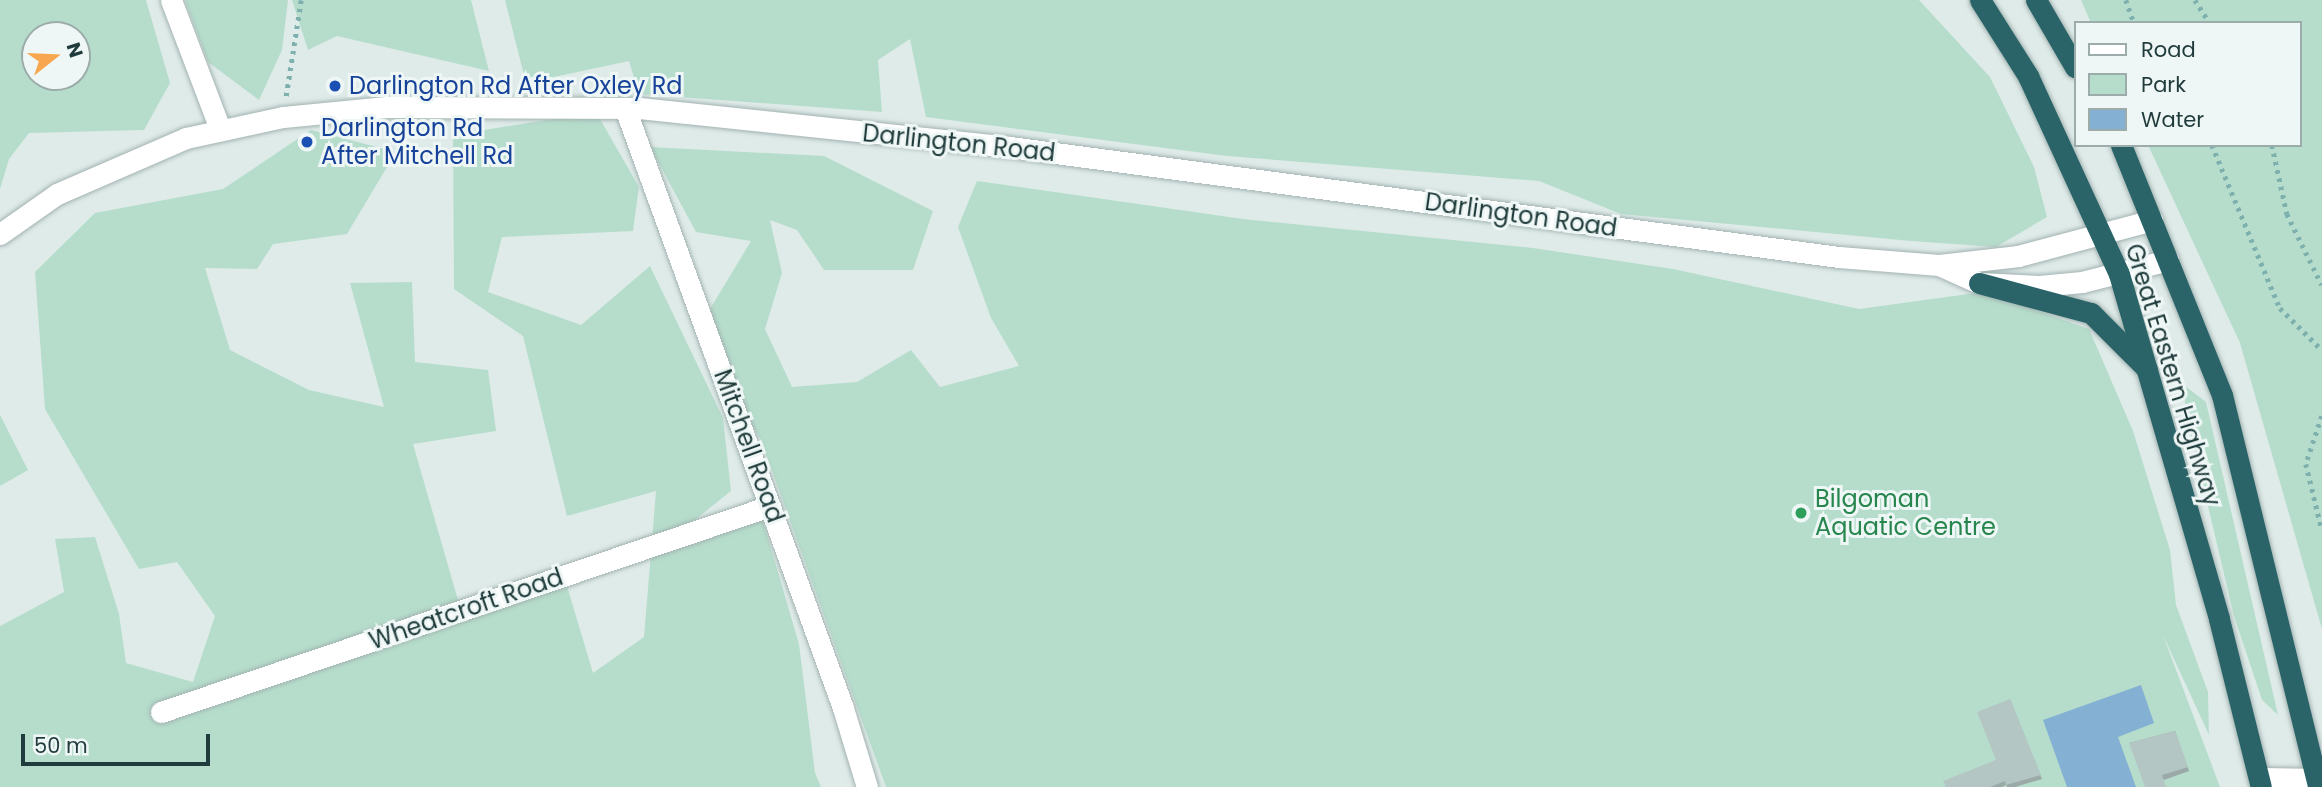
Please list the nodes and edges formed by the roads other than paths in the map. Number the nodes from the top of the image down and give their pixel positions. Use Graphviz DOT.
graph roads {
  1 [pos="171,0"];
  2 [pos="1980,0"];
  3 [pos="2036,0"];
  4 [pos="2074,65"];
  5 [pos="625,108"];
  6 [pos="220,129"];
  7 [pos="2122,147"];
  8 [pos="2152,220"];
  9 [pos="0,234"];
  10 [pos="2102,236"];
  11 [pos="2168,261"];
  12 [pos="1939,265"];
  13 [pos="2119,274"];
  14 [pos="1979,284"];
  15 [pos="2149,371"];
  16 [pos="770,506"];
  17 [pos="162,712"];
  18 [pos="2260,782"];
  19 [pos="2319,782"];
  20 [pos="867,787"];
  1 -- 6 [label="street"];
  2 -- 10 [label="highway, Great Eastern Highway"];
  3 -- 4 [label="highway"];
  5 -- 6 [label="street, Darlington Road"];
  5 -- 12 [label="street, Darlington Road"];
  5 -- 16 [label="street, Mitchell Road"];
  6 -- 9 [label="street, Darlington Road"];
  7 -- 8 [label="highway, Great Eastern Highway"];
  8 -- 10 [label="street, Darlington Road"];
  8 -- 11 [label="highway, Great Eastern Highway"];
  10 -- 12 [label="street, Darlington Road"];
  10 -- 13 [label="highway, Great Eastern Highway"];
  11 -- 13 [label="street, Darlington Road"];
  11 -- 19 [label="highway, Great Eastern Highway"];
  12 -- 14 [label="street, Darlington Road"];
  13 -- 14 [label="street, Darlington Road"];
  13 -- 15 [label="highway, Great Eastern Highway"];
  14 -- 15 [label="highway"];
  15 -- 18 [label="highway, Great Eastern Highway"];
  16 -- 17 [label="street, Wheatcroft Road"];
  16 -- 20 [label="street, Mitchell Road"];
  18 -- 19 [label="street"];
}
